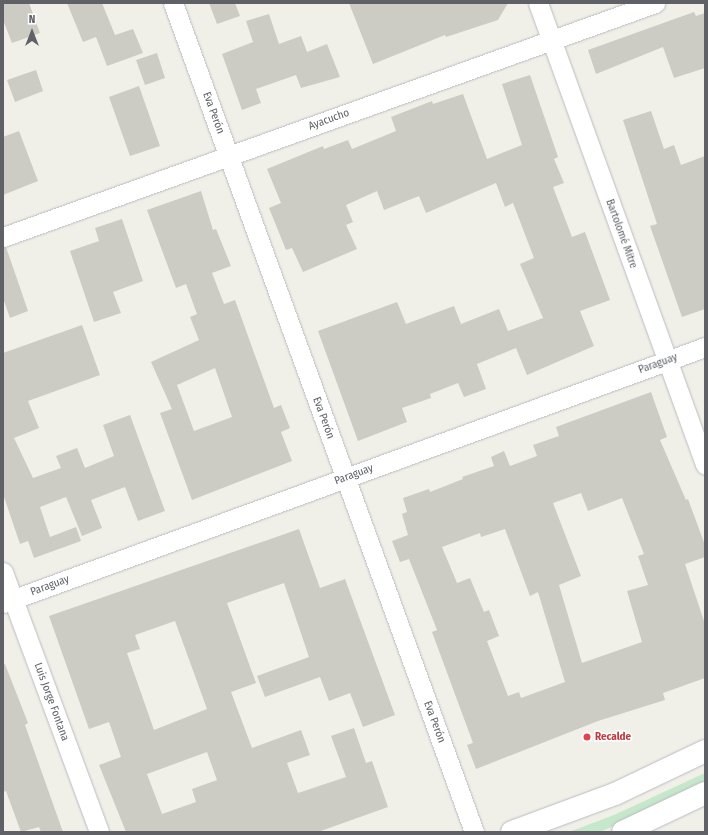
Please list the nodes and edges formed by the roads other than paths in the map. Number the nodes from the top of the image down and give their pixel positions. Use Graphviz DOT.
graph roads {
  1 [pos="173,3"];
  2 [pos="538,3"];
  3 [pos="655,3"];
  4 [pos="551,40"];
  5 [pos="228,157"];
  6 [pos="3,237"];
  7 [pos="705,347"];
  8 [pos="666,361"];
  9 [pos="705,465"];
  10 [pos="346,479"];
  11 [pos="3,572"];
  12 [pos="8,601"];
  13 [pos="705,751"];
  14 [pos="705,793"];
  15 [pos="99,832"];
  16 [pos="474,832"];
  17 [pos="512,832"];
  18 [pos="623,832"];
  1 -- 5 [label="street, Eva Perón"];
  2 -- 4 [label="street, Bartolomé Mitre"];
  3 -- 4 [label="street, Ayacucho"];
  4 -- 5 [label="street, Ayacucho"];
  4 -- 8 [label="street, Bartolomé Mitre"];
  5 -- 6 [label="street, Ayacucho"];
  5 -- 10 [label="street, Eva Perón"];
  7 -- 8 [label="street, Paraguay"];
  8 -- 9 [label="street, Bartolomé Mitre"];
  8 -- 10 [label="street, Paraguay"];
  10 -- 12 [label="street, Paraguay"];
  10 -- 16 [label="street, Eva Perón"];
  11 -- 12 [label="street, Luis Jorge Fontana"];
  12 -- 15 [label="street, Luis Jorge Fontana"];
  13 -- 17 [label="main road"];
  14 -- 18 [label="main road"];
}
